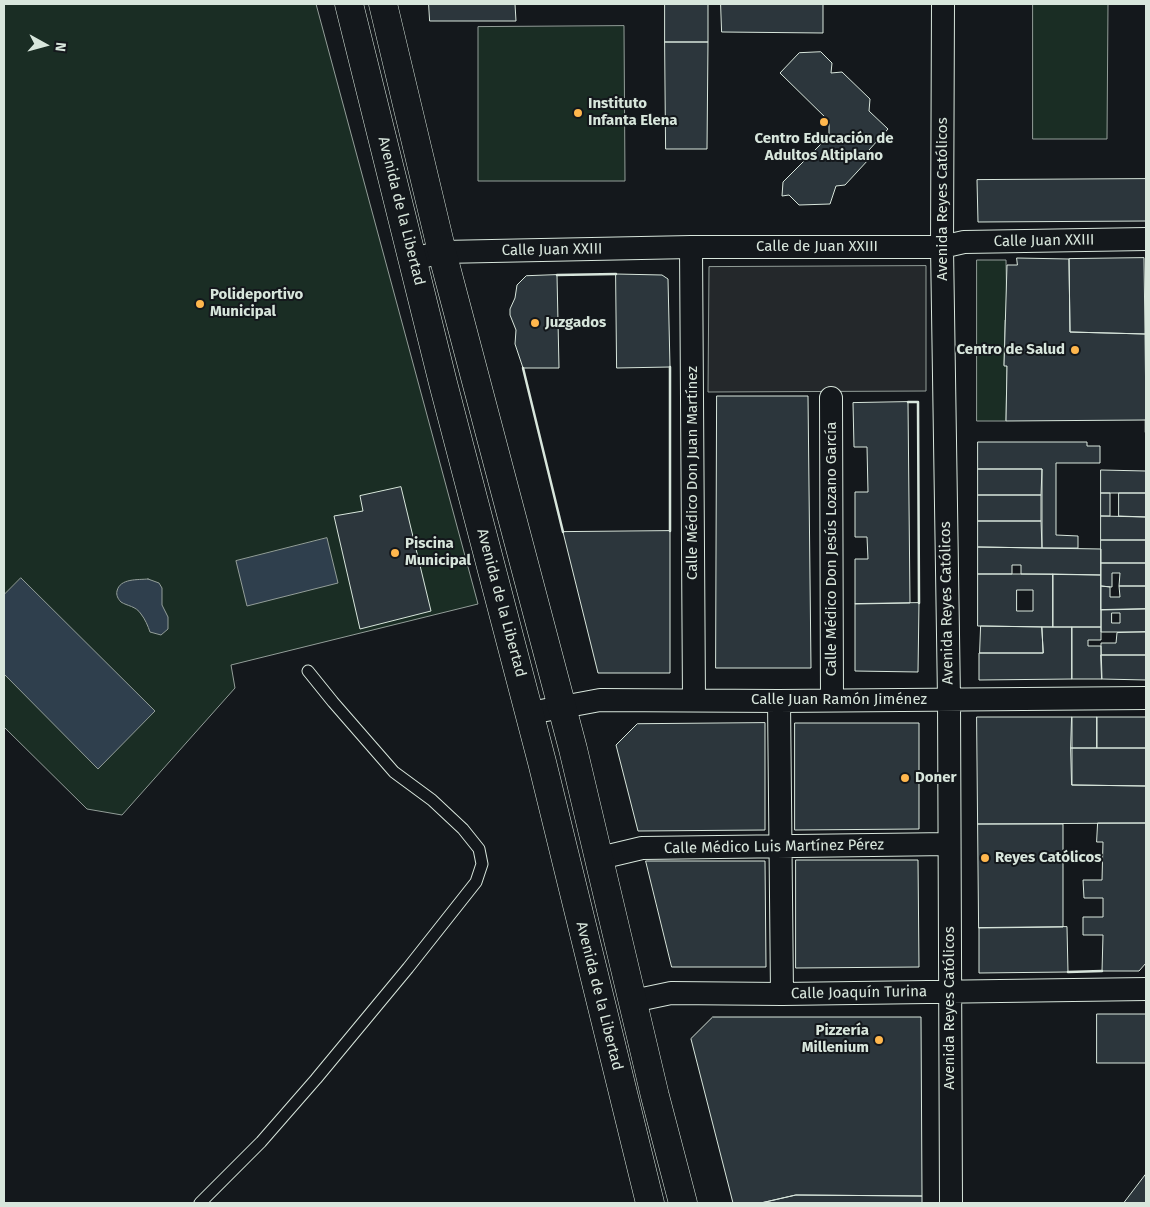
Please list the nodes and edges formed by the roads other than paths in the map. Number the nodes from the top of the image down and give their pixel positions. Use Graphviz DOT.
graph roads {
  1 [pos="349,4"];
  2 [pos="382,4"];
  3 [pos="943,4"];
  4 [pos="1146,239"];
  5 [pos="691,247"];
  6 [pos="942,247"];
  7 [pos="442,252"];
  8 [pos="413,259"];
  9 [pos="831,398"];
  10 [pos="308,671"];
  11 [pos="1146,698"];
  12 [pos="949,699"];
  13 [pos="694,700"];
  14 [pos="832,700"];
  15 [pos="779,701"];
  16 [pos="562,708"];
  17 [pos="530,713"];
  18 [pos="948,844"];
  19 [pos="780,846"];
  20 [pos="600,858"];
  21 [pos="1146,989"];
  22 [pos="950,992"];
  23 [pos="782,994"];
  24 [pos="633,1001"];
  25 [pos="200,1203"];
  26 [pos="650,1203"];
  27 [pos="683,1203"];
  28 [pos="951,1203"];
  1 -- 8 [label="main road, Avenida de la Libertad"];
  2 -- 7 [label="main road"];
  3 -- 6 [label="street, Avenida Reyes Católicos"];
  4 -- 6 [label="street, Calle Juan XXIII"];
  5 -- 6 [label="street, Calle de Juan XXIII"];
  5 -- 7 [label="street, Calle Juan XXIII"];
  5 -- 13 [label="street, Calle Médico Don Juan Martínez"];
  6 -- 12 [label="street, Avenida Reyes Católicos"];
  7 -- 8 [label="street, Calle Juan XXIII"];
  7 -- 16 [label="main road"];
  8 -- 17 [label="main road, Avenida de la Libertad"];
  9 -- 14 [label="street, Calle Médico Don Jesús Lozano García"];
  10 -- 25 [label="lane"];
  11 -- 12 [label="street, Calle Juan Ramón Jiménez"];
  12 -- 14 [label="street, Calle Juan Ramón Jiménez"];
  12 -- 18 [label="street, Avenida Reyes Católicos"];
  13 -- 15 [label="street, Calle Juan Ramón Jiménez"];
  13 -- 16 [label="street, Calle Juan Ramón Jiménez"];
  14 -- 15 [label="street, Calle Juan Ramón Jiménez"];
  15 -- 19 [label="street"];
  16 -- 17 [label="street, Calle Juan Ramón Jiménez"];
  16 -- 20 [label="main road"];
  17 -- 26 [label="main road, Avenida de la Libertad"];
  18 -- 19 [label="street, Calle Médico Luis Martínez Pérez"];
  18 -- 22 [label="street, Avenida Reyes Católicos"];
  19 -- 20 [label="street, Calle Médico Luis Martínez Pérez"];
  19 -- 23 [label="street"];
  20 -- 24 [label="main road"];
  21 -- 22 [label="street, Calle Joaquín Turina"];
  22 -- 23 [label="street, Calle Joaquín Turina"];
  22 -- 28 [label="street, Avenida Reyes Católicos"];
  23 -- 24 [label="street, Calle Joaquín Turina"];
  24 -- 27 [label="main road"];
}
